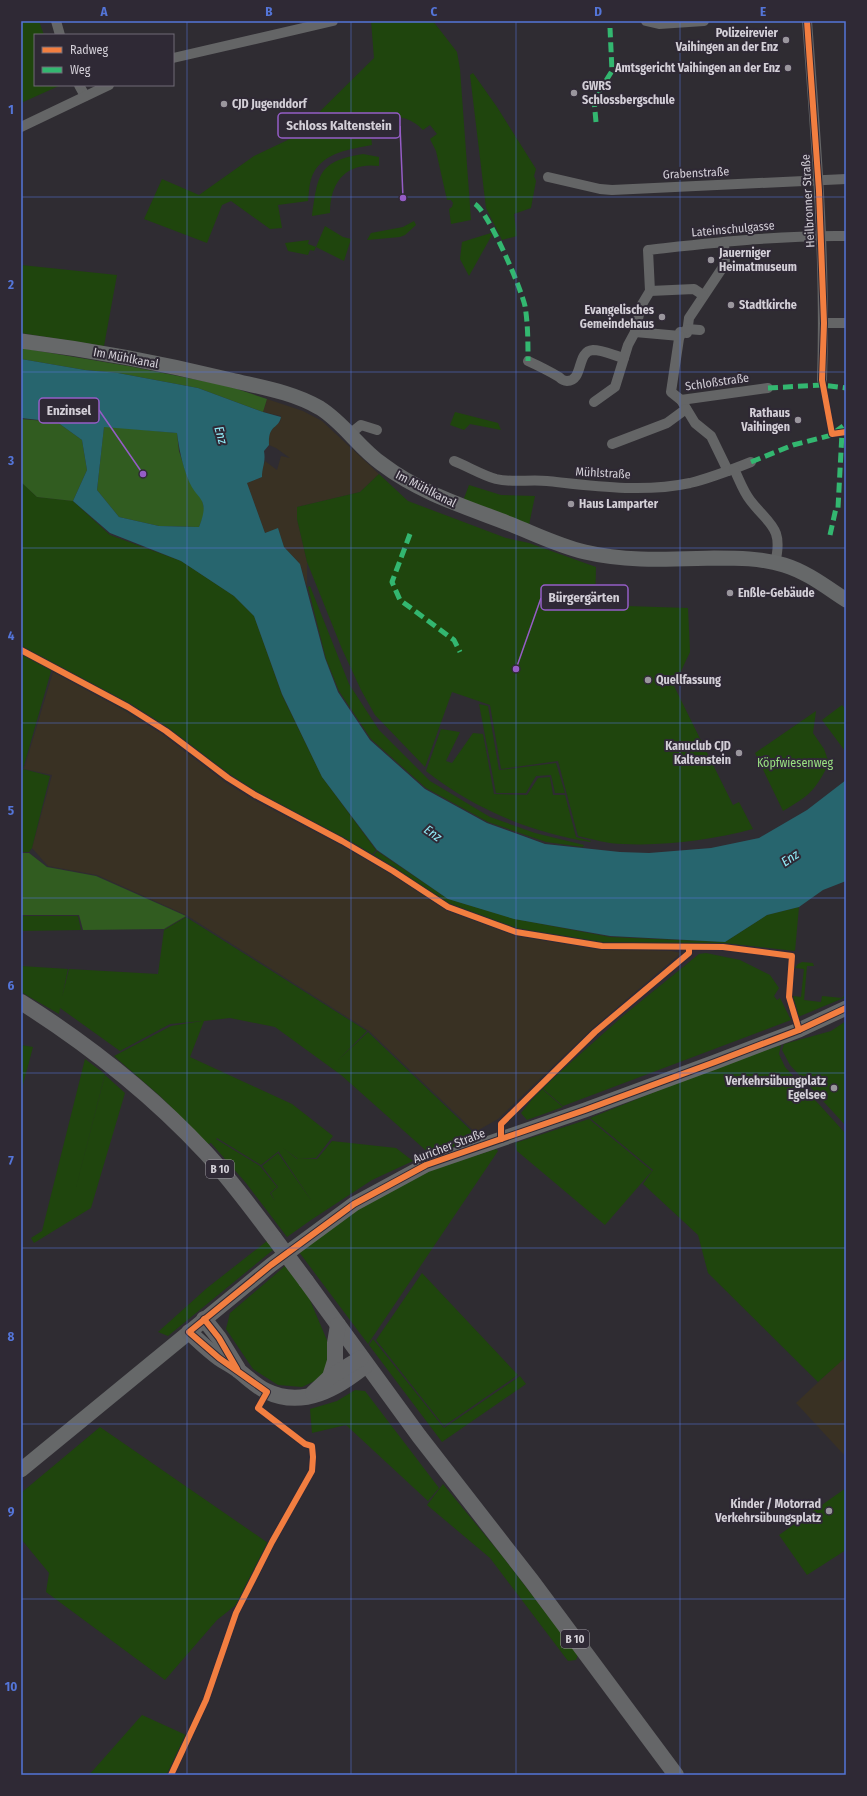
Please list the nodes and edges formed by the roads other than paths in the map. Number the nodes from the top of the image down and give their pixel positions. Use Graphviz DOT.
graph roads {
  1 [pos="56,21"];
  2 [pos="333,21"];
  3 [pos="646,21"];
  4 [pos="704,21"];
  5 [pos="807,21"];
  6 [pos="60,34"];
  7 [pos="174,58"];
  8 [pos="80,86"];
  9 [pos="107,86"];
  10 [pos="85,96"];
  11 [pos="21,127"];
  12 [pos="548,177"];
  13 [pos="846,179"];
  14 [pos="818,180"];
  15 [pos="821,236"];
  16 [pos="846,236"];
  17 [pos="724,242"];
  18 [pos="650,291"];
  19 [pos="703,295"];
  20 [pos="824,323"];
  21 [pos="846,324"];
  22 [pos="700,330"];
  23 [pos="634,332"];
  24 [pos="684,332"];
  25 [pos="21,341"];
  26 [pos="624,358"];
  27 [pos="528,361"];
  28 [pos="822,380"];
  29 [pos="768,388"];
  30 [pos="681,400"];
  31 [pos="594,402"];
  32 [pos="686,409"];
  33 [pos="377,430"];
  34 [pos="351,433"];
  35 [pos="612,444"];
  36 [pos="454,461"];
  37 [pos="750,462"];
  38 [pos="731,470"];
  39 [pos="775,563"];
  40 [pos="846,600"];
  41 [pos="21,1002"];
  42 [pos="846,1008"];
  43 [pos="204,1320"];
  44 [pos="338,1325"];
  45 [pos="189,1332"];
  46 [pos="364,1361"];
  47 [pos="238,1370"];
  48 [pos="330,1377"];
  49 [pos="309,1397"];
  50 [pos="21,1470"];
  51 [pos="676,1775"];
  1 -- 6 [label="street"];
  2 -- 7 [label="street"];
  3 -- 4 [label="street"];
  5 -- 14 [label="street, Heilbronner Straße"];
  8 -- 10 [label="street"];
  9 -- 10 [label="street"];
  10 -- 11 [label="street"];
  12 -- 14 [label="street, Grabenstraße"];
  13 -- 14 [label="street, Grabenstraße"];
  14 -- 15 [label="street, Heilbronner Straße"];
  15 -- 16 [label="street, Lateinschulgasse"];
  15 -- 17 [label="street, Lateinschulgasse"];
  15 -- 20 [label="street, Heilbronner Straße"];
  17 -- 18 [label="street, Lateinschulgasse"];
  17 -- 19 [label="street"];
  18 -- 19 [label="street"];
  18 -- 23 [label="street"];
  19 -- 24 [label="street"];
  20 -- 21 [label="street"];
  20 -- 28 [label="street, Heilbronner Straße"];
  22 -- 24 [label="street"];
  23 -- 24 [label="street"];
  23 -- 26 [label="street"];
  24 -- 30 [label="street, Schloßstraße"];
  25 -- 34 [label="street, Im Mühlkanal"];
  26 -- 27 [label="street"];
  26 -- 31 [label="street"];
  29 -- 30 [label="street, Schloßstraße"];
  30 -- 32 [label="street"];
  32 -- 35 [label="street"];
  32 -- 38 [label="street"];
  33 -- 34 [label="street"];
  34 -- 39 [label="street, Im Mühlkanal"];
  36 -- 38 [label="street, Mühlstraße"];
  37 -- 38 [label="street, Mühlstraße"];
  38 -- 39 [label="street"];
  39 -- 40 [label="street, Im Mühlkanal"];
  41 -- 44 [label="main road, B 10, bridge"];
  42 -- 43 [label="street, Auricher Straße"];
  43 -- 45 [label="street, Auricher Straße"];
  43 -- 47 [label="main road"];
  44 -- 46 [label="main road, B 10"];
  44 -- 48 [label="main road"];
  45 -- 47 [label="main road"];
  45 -- 50 [label="street, Auricher Straße"];
  46 -- 48 [label="main road"];
  46 -- 49 [label="main road"];
  46 -- 51 [label="main road, B 10"];
  47 -- 49 [label="main road"];
  48 -- 49 [label="main road"];
}
